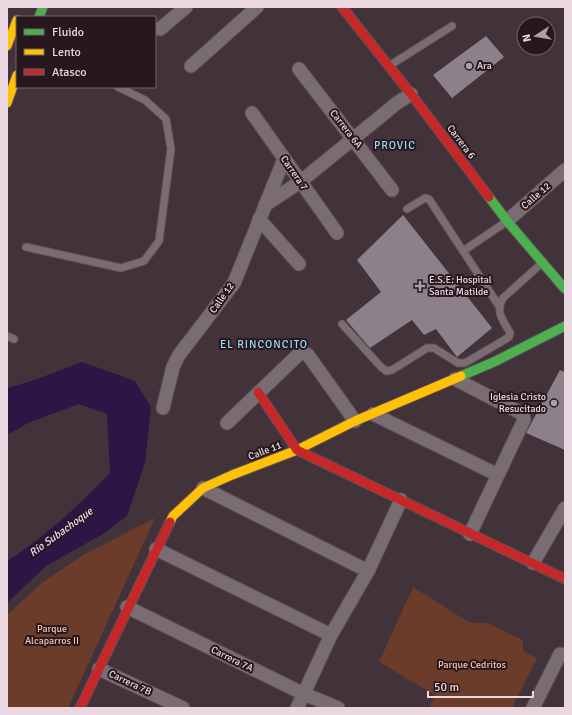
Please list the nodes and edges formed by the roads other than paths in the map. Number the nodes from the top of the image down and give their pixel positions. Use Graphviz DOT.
graph roads {
  1 [pos="186,7"];
  2 [pos="257,7"];
  3 [pos="342,7"];
  4 [pos="452,26"];
  5 [pos="160,29"];
  6 [pos="14,35"];
  7 [pos="7,46"];
  8 [pos="191,66"];
  9 [pos="389,66"];
  10 [pos="299,69"];
  11 [pos="16,78"];
  12 [pos="120,88"];
  13 [pos="411,94"];
  14 [pos="7,103"];
  15 [pos="252,113"];
  16 [pos="352,138"];
  17 [pos="284,159"];
  18 [pos="565,170"];
  19 [pos="300,182"];
  20 [pos="392,190"];
  21 [pos="265,205"];
  22 [pos="407,209"];
  23 [pos="259,219"];
  24 [pos="507,221"];
  25 [pos="337,233"];
  26 [pos="26,247"];
  27 [pos="463,251"];
  28 [pos="543,263"];
  29 [pos="299,264"];
  30 [pos="565,289"];
  31 [pos="499,306"];
  32 [pos="342,324"];
  33 [pos="565,326"];
  34 [pos="455,379"];
  35 [pos="258,392"];
  36 [pos="163,408"];
  37 [pos="372,414"];
  38 [pos="355,422"];
  39 [pos="227,423"];
  40 [pos="297,450"];
  41 [pos="498,474"];
  42 [pos="203,488"];
  43 [pos="401,500"];
  44 [pos="565,508"];
  45 [pos="470,534"];
  46 [pos="156,550"];
  47 [pos="533,563"];
  48 [pos="368,571"];
  49 [pos="564,577"];
  50 [pos="127,607"];
  51 [pos="331,635"];
  52 [pos="563,655"];
  53 [pos="99,669"];
  54 [pos="304,694"];
  55 [pos="80,708"];
  56 [pos="183,708"];
  57 [pos="297,708"];
  58 [pos="338,708"];
  59 [pos="533,708"];
  1 -- 5 [label="street"];
  2 -- 8 [label="street"];
  3 -- 9 [label="street, Carrera 6"];
  4 -- 9 [label="lane"];
  6 -- 7 [label="street"];
  9 -- 13 [label="street, Carrera 6"];
  10 -- 16 [label="street, Carrera 6A"];
  11 -- 14 [label="street"];
  12 -- 26 [label="lane"];
  13 -- 16 [label="street"];
  13 -- 24 [label="street, Carrera 6"];
  15 -- 17 [label="street, Carrera 7"];
  16 -- 19 [label="street"];
  16 -- 20 [label="street, Carrera 6A"];
  17 -- 19 [label="street, Carrera 7"];
  17 -- 21 [label="street, Calle 12"];
  18 -- 24 [label="street, Calle 12"];
  19 -- 21 [label="street"];
  19 -- 25 [label="street, Carrera 7"];
  21 -- 23 [label="street, Calle 12"];
  22 -- 27 [label="lane"];
  23 -- 29 [label="street"];
  23 -- 36 [label="street, Calle 12"];
  24 -- 27 [label="lane"];
  24 -- 28 [label="street, Carrera 6"];
  27 -- 31 [label="lane"];
  28 -- 30 [label="street, Carrera 6"];
  28 -- 31 [label="lane"];
  31 -- 32 [label="lane"];
  33 -- 34 [label="street, Calle 11"];
  34 -- 37 [label="street, Calle 11"];
  34 -- 41 [label="street"];
  35 -- 38 [label="street"];
  35 -- 39 [label="street"];
  35 -- 40 [label="street"];
  37 -- 38 [label="street, Calle 11"];
  37 -- 41 [label="street"];
  38 -- 40 [label="street, Calle 11"];
  40 -- 42 [label="street, Calle 11"];
  40 -- 43 [label="street"];
  41 -- 45 [label="street"];
  42 -- 46 [label="street, Calle 11"];
  42 -- 48 [label="street"];
  43 -- 45 [label="street"];
  43 -- 48 [label="street"];
  44 -- 47 [label="street"];
  45 -- 47 [label="street"];
  46 -- 50 [label="street, Calle 11"];
  46 -- 51 [label="street"];
  47 -- 49 [label="street"];
  48 -- 51 [label="street"];
  50 -- 53 [label="street, Calle 11"];
  50 -- 54 [label="street, Carrera 7A"];
  51 -- 54 [label="street"];
  52 -- 59 [label="street"];
  53 -- 55 [label="street, Calle 11"];
  53 -- 56 [label="street, Carrera 7B"];
  54 -- 57 [label="street"];
  54 -- 58 [label="street, Carrera 7A"];
}
